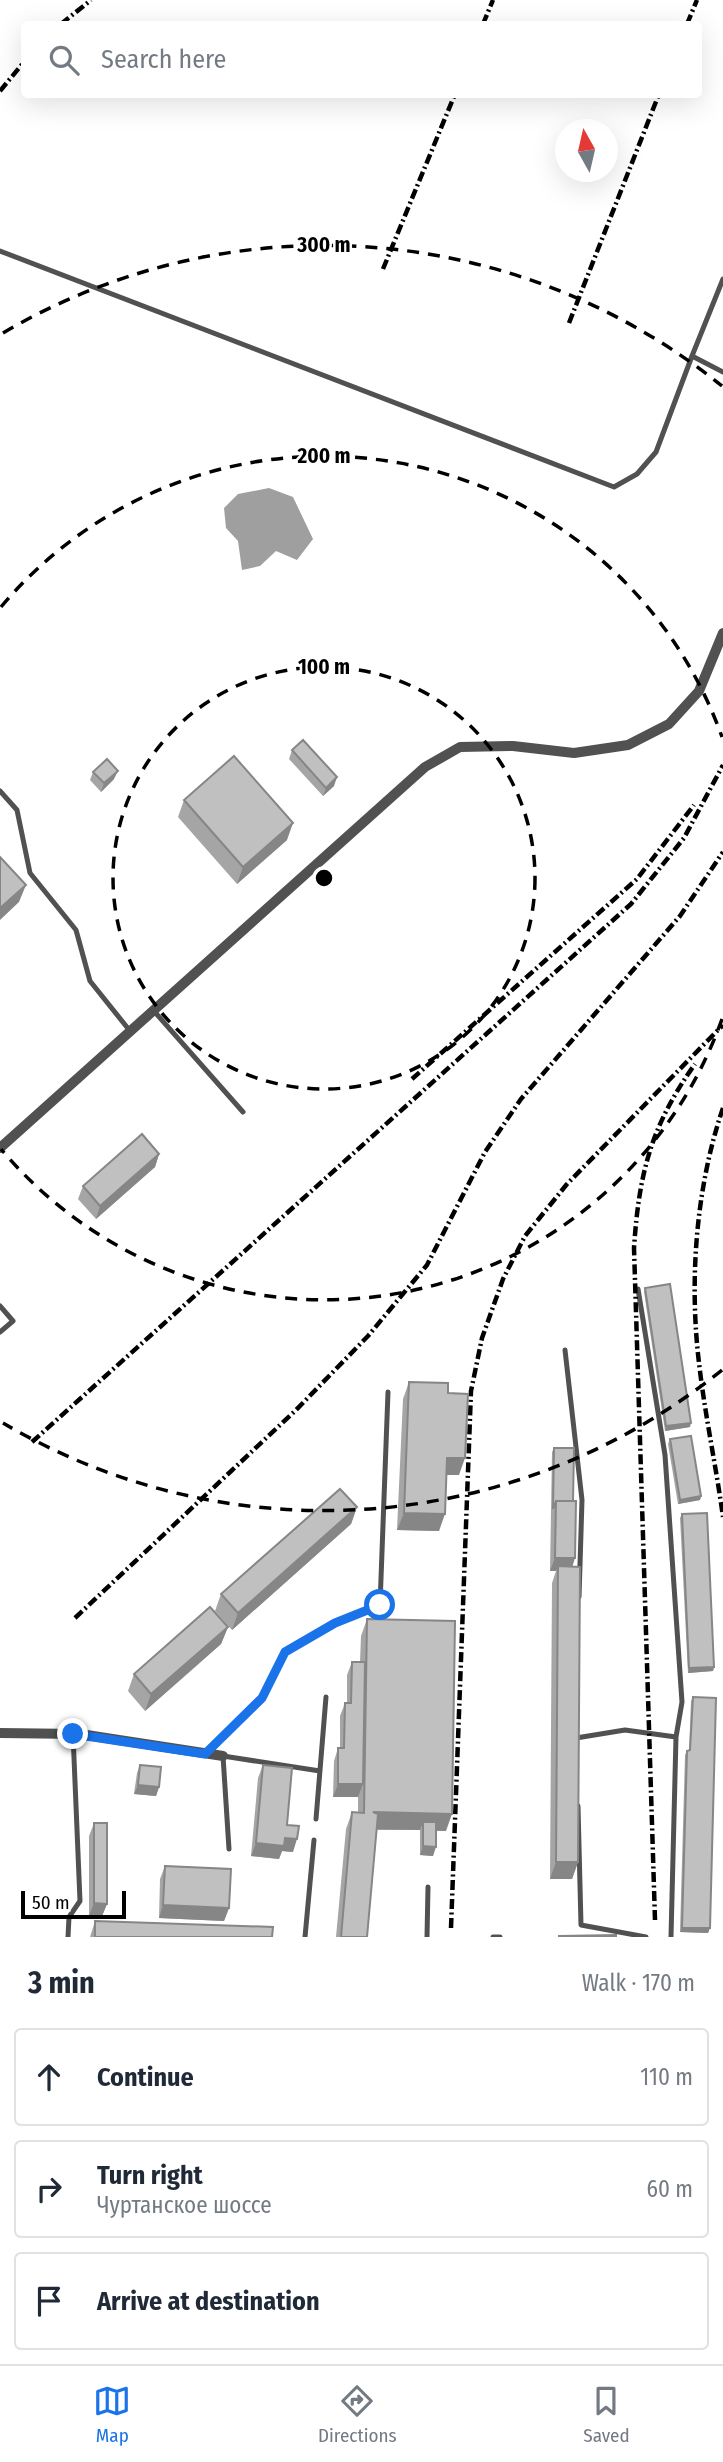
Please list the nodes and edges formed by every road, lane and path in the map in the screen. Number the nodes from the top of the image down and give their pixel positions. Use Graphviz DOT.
graph roads {
  1 [pos="0,251"];
  2 [pos="723,279"];
  3 [pos="692,356"];
  4 [pos="723,372"];
  5 [pos="723,633"];
  6 [pos="0,791"];
  7 [pos="153,1010"];
  8 [pos="130,1031"];
  9 [pos="243,1112"];
  10 [pos="0,1148"];
  11 [pos="638,1289"];
  12 [pos="0,1306"];
  13 [pos="0,1332"];
  14 [pos="565,1350"];
  15 [pos="388,1392"];
  16 [pos="579,1609"];
  17 [pos="327,1697"];
  18 [pos="576,1728"];
  19 [pos="0,1732"];
  20 [pos="73,1734"];
  21 [pos="676,1737"];
  22 [pos="576,1738"];
  23 [pos="576,1752"];
  24 [pos="205,1754"];
  25 [pos="222,1756"];
  26 [pos="320,1771"];
  27 [pos="578,1792"];
  28 [pos="316,1819"];
  29 [pos="314,1840"];
  30 [pos="229,1849"];
  31 [pos="428,1887"];
  32 [pos="68,1937"];
  33 [pos="305,1937"];
  34 [pos="427,1937"];
  35 [pos="493,1937"];
  36 [pos="500,1937"];
  37 [pos="646,1937"];
  38 [pos="671,1937"];
  1 -- 3 [label="lane"];
  2 -- 3 [label="lane"];
  3 -- 4 [label="lane"];
  5 -- 7 [label="street"];
  6 -- 8 [label="lane"];
  7 -- 8 [label="street"];
  7 -- 9 [label="lane"];
  8 -- 10 [label="street"];
  11 -- 21 [label="lane"];
  12 -- 13 [label="lane"];
  14 -- 16 [label="lane"];
  15 -- 24 [label="lane"];
  17 -- 26 [label="lane"];
  18 -- 22 [label="lane"];
  19 -- 20 [label="street"];
  20 -- 24 [label="street"];
  20 -- 32 [label="lane"];
  21 -- 22 [label="lane"];
  21 -- 38 [label="lane"];
  22 -- 23 [label="lane"];
  24 -- 25 [label="street"];
  25 -- 26 [label="lane"];
  25 -- 30 [label="lane"];
  26 -- 28 [label="lane"];
  27 -- 37 [label="lane"];
  29 -- 33 [label="lane"];
  31 -- 34 [label="lane"];
  35 -- 36 [label="lane"];
}
